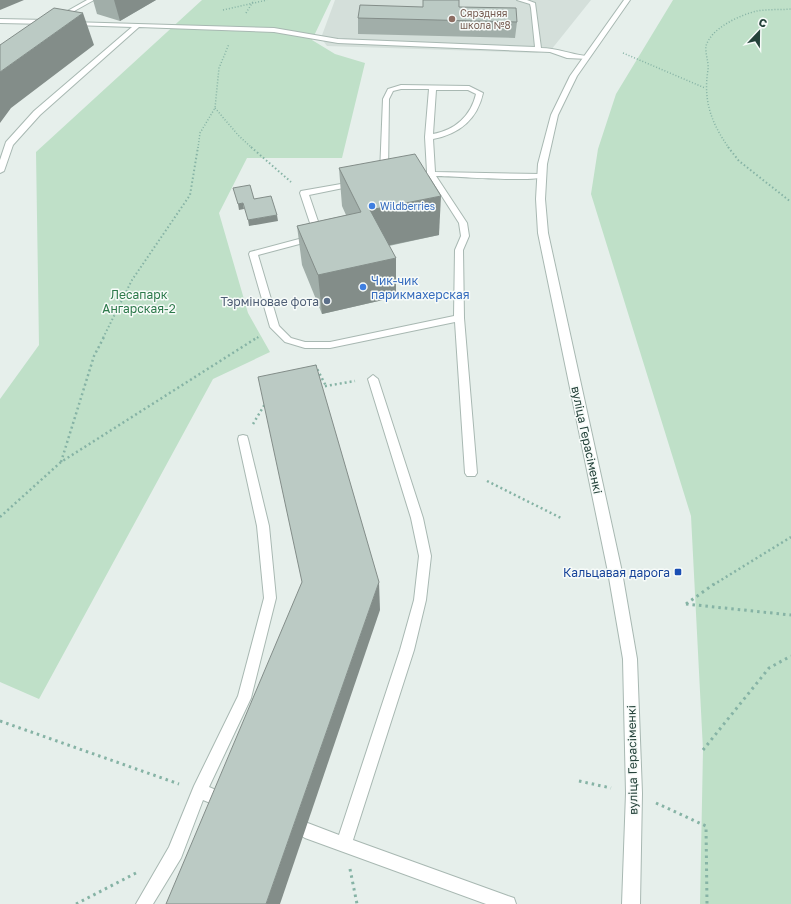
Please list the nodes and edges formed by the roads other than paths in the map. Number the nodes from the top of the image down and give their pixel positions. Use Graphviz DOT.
graph roads {
  1 [pos="91,0"];
  2 [pos="520,0"];
  3 [pos="627,0"];
  4 [pos="0,21"];
  5 [pos="49,22"];
  6 [pos="137,26"];
  7 [pos="538,50"];
  8 [pos="586,58"];
  9 [pos="433,88"];
  10 [pos="429,136"];
  11 [pos="0,171"];
  12 [pos="431,174"];
  13 [pos="407,176"];
  14 [pos="540,176"];
  15 [pos="384,178"];
  16 [pos="362,182"];
  17 [pos="459,318"];
  18 [pos="373,378"];
  19 [pos="242,439"];
  20 [pos="471,473"];
  21 [pos="199,791"];
  22 [pos="230,802"];
  23 [pos="305,830"];
  24 [pos="344,844"];
  25 [pos="144,904"];
  26 [pos="508,904"];
  27 [pos="631,904"];
  1 -- 5 [label="lane"];
  2 -- 7 [label="lane"];
  3 -- 8 [label="street, вуліца Герасіменкі"];
  4 -- 5 [label="lane"];
  5 -- 6 [label="lane"];
  6 -- 7 [label="lane"];
  6 -- 11 [label="lane"];
  7 -- 8 [label="lane"];
  8 -- 14 [label="street, вуліца Герасіменкі"];
  9 -- 10 [label="lane"];
  9 -- 10 [label="lane"];
  9 -- 15 [label="lane"];
  10 -- 12 [label="lane"];
  12 -- 13 [label="lane"];
  12 -- 14 [label="lane"];
  12 -- 17 [label="lane"];
  14 -- 27 [label="street, вуліца Герасіменкі"];
  16 -- 17 [label="lane"];
  17 -- 20 [label="lane"];
  18 -- 24 [label="lane"];
  19 -- 21 [label="lane"];
  21 -- 22 [label="lane"];
  21 -- 25 [label="lane"];
  23 -- 24 [label="lane"];
  24 -- 26 [label="lane"];
}
